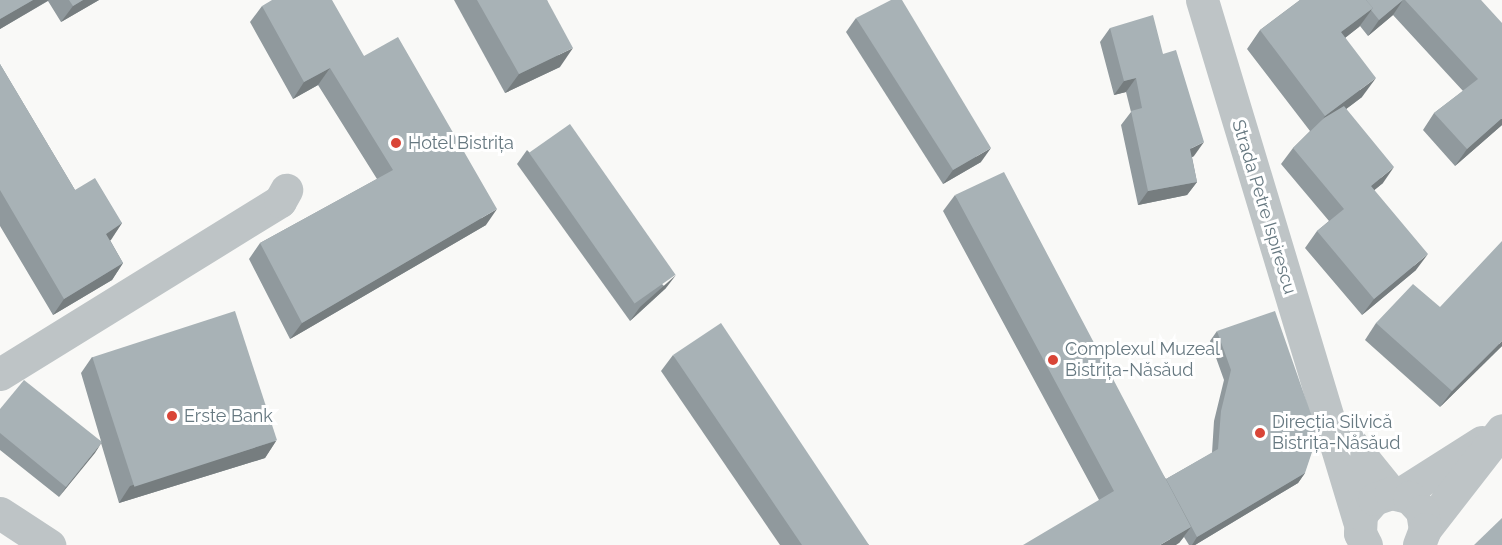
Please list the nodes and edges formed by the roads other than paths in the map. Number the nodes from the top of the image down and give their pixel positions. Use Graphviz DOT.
graph roads {
  1 [pos="1203,0"];
  2 [pos="286,189"];
  3 [pos="0,374"];
  4 [pos="1329,414"];
  5 [pos="1501,431"];
  6 [pos="1396,493"];
  7 [pos="0,513"];
  8 [pos="1358,536"];
  9 [pos="1422,537"];
  10 [pos="50,545"];
  1 -- 4 [label="street, Strada Petre Ispirescu"];
  2 -- 3 [label="street"];
  4 -- 6 [label="street, Strada Petre Ispirescu"];
  4 -- 8 [label="street, Strada Petre Ispirescu"];
  5 -- 6 [label="street"];
  5 -- 9 [label="street"];
  6 -- 8 [label="street"];
  6 -- 9 [label="street, Strada Petre Ispirescu"];
  7 -- 10 [label="street"];
}
